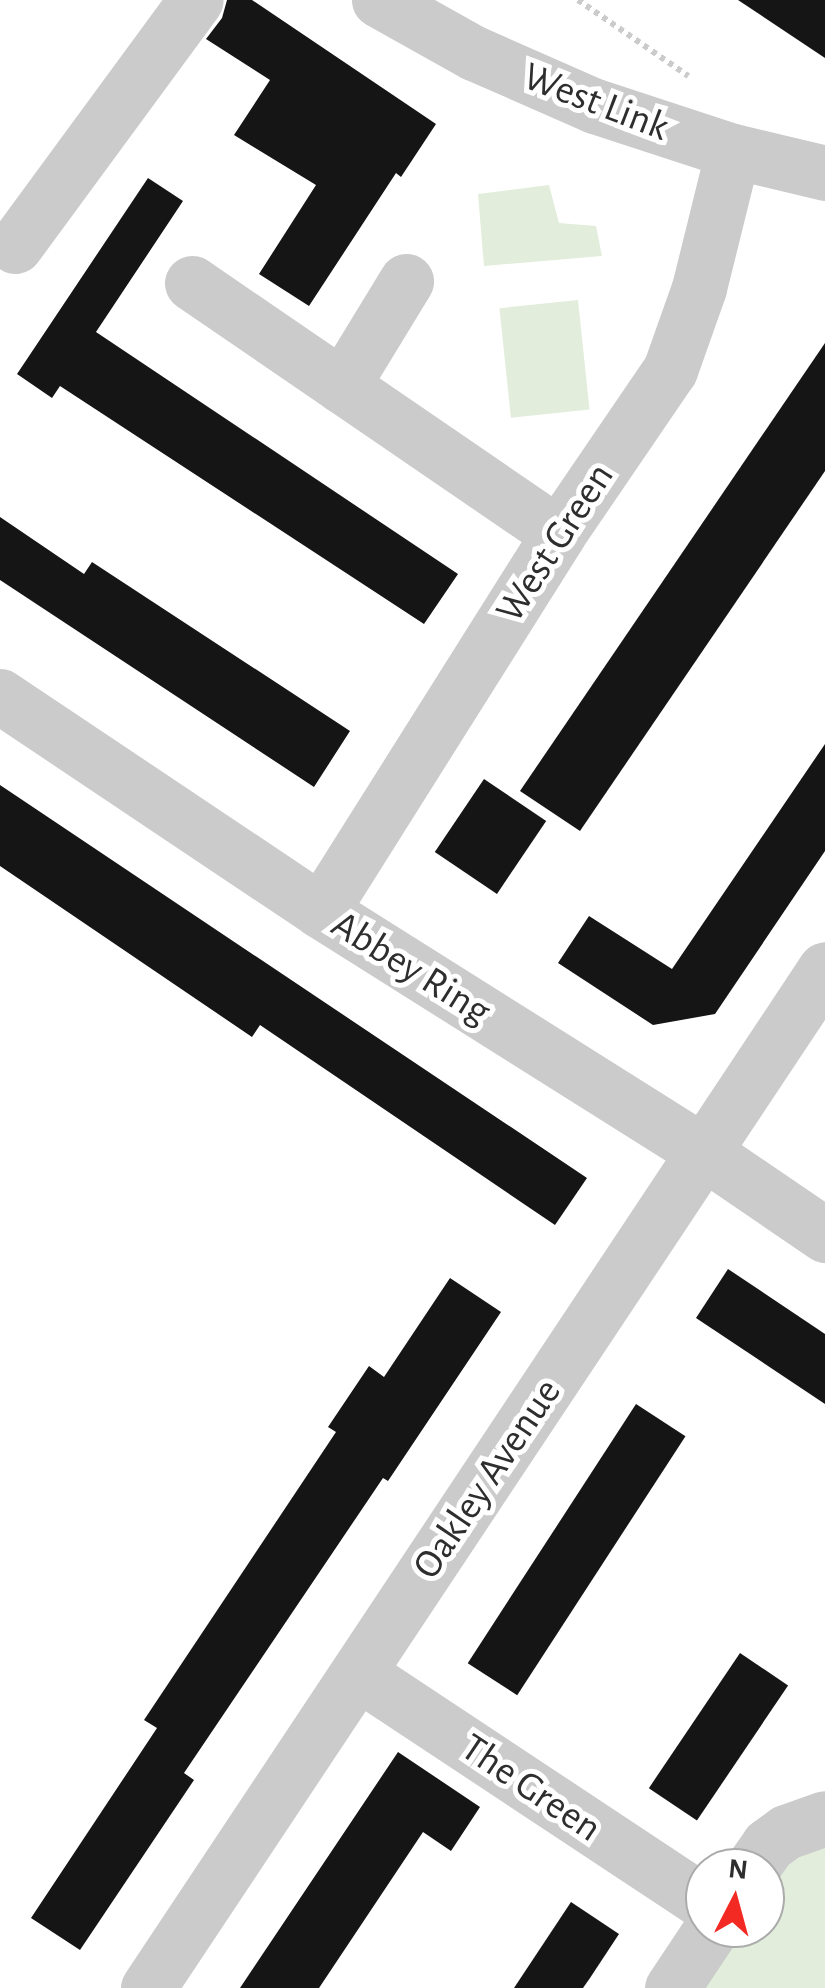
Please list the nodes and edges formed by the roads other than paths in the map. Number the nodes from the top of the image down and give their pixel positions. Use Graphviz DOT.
graph roads {
  1 [pos="196,0"];
  2 [pos="380,0"];
  3 [pos="733,152"];
  4 [pos="825,172"];
  5 [pos="15,246"];
  6 [pos="406,280"];
  7 [pos="192,284"];
  8 [pos="342,386"];
  9 [pos="558,534"];
  10 [pos="0,696"];
  11 [pos="321,911"];
  12 [pos="825,969"];
  13 [pos="702,1151"];
  14 [pos="825,1235"];
  15 [pos="358,1673"];
  16 [pos="825,1818"];
  17 [pos="766,1848"];
  18 [pos="685,1890"];
  19 [pos="699,1948"];
  20 [pos="148,1988"];
  21 [pos="672,1988"];
  1 -- 5 [label="street"];
  2 -- 3 [label="street, West Link"];
  3 -- 4 [label="street, West Link"];
  3 -- 9 [label="street, West Green"];
  6 -- 8 [label="street"];
  7 -- 8 [label="street"];
  8 -- 9 [label="street"];
  9 -- 11 [label="street, West Green"];
  10 -- 11 [label="street, Abbey Ring"];
  11 -- 13 [label="street, Abbey Ring"];
  12 -- 13 [label="street, Oakley Avenue"];
  13 -- 14 [label="street, Abbey Ring"];
  13 -- 15 [label="street, Oakley Avenue"];
  15 -- 18 [label="street, The Green"];
  15 -- 20 [label="street, Oakley Avenue"];
  16 -- 17 [label="street"];
  19 -- 21 [label="street"];
}
